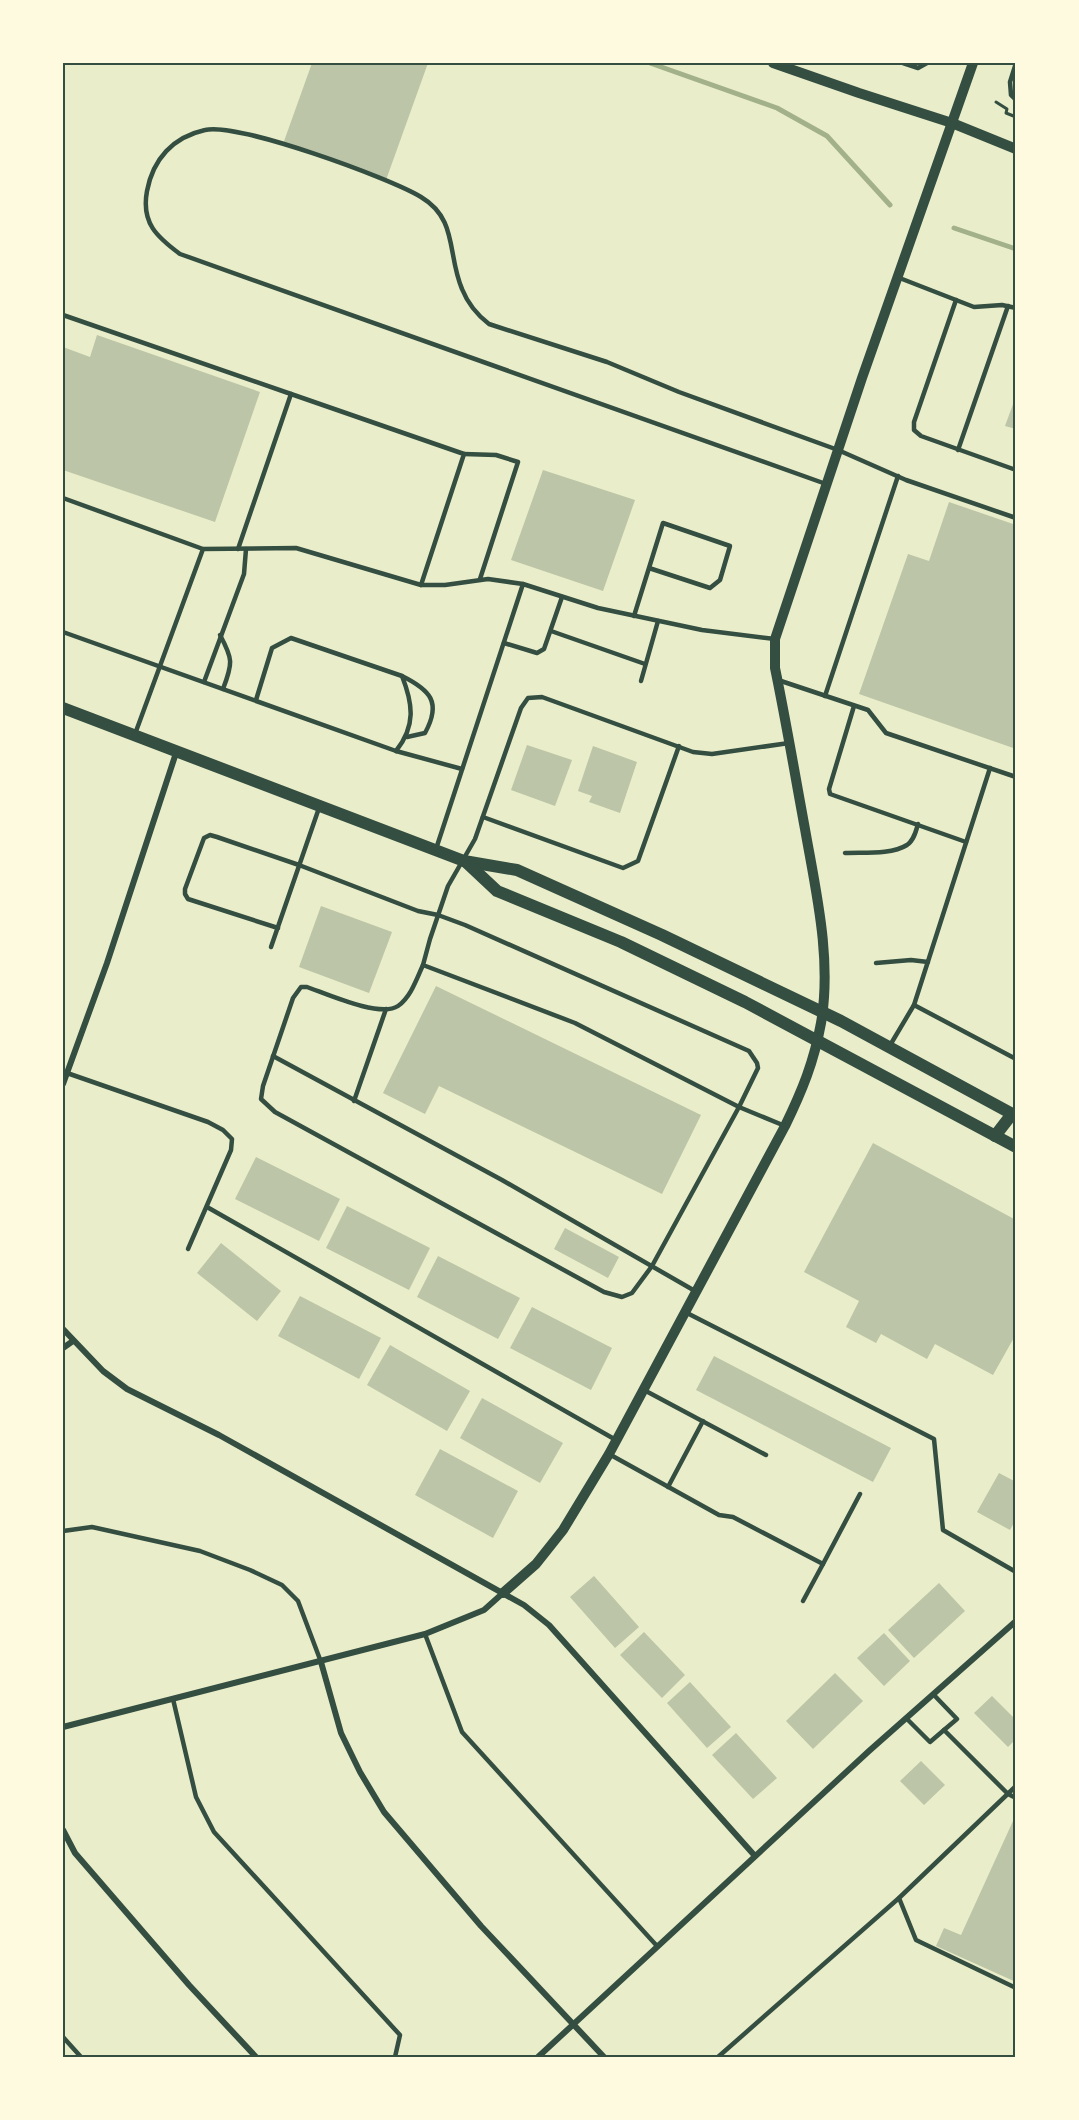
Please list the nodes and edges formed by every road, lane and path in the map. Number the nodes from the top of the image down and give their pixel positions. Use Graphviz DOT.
graph roads {
  1 [pos="773,63"];
  2 [pos="903,63"];
  3 [pos="927,63"];
  4 [pos="973,63"];
  5 [pos="1016,63"];
  6 [pos="1016,100"];
  7 [pos="996,102"];
  8 [pos="1016,117"];
  9 [pos="952,123"];
  10 [pos="1016,149"];
  11 [pos="897,277"];
  12 [pos="956,300"];
  13 [pos="1008,306"];
  14 [pos="1016,308"];
  15 [pos="63,315"];
  16 [pos="291,394"];
  17 [pos="838,450"];
  18 [pos="958,450"];
  19 [pos="464,454"];
  20 [pos="1016,470"];
  21 [pos="898,476"];
  22 [pos="826,484"];
  23 [pos="63,498"];
  24 [pos="1016,518"];
  25 [pos="203,549"];
  26 [pos="238,549"];
  27 [pos="246,549"];
  28 [pos="649,568"];
  29 [pos="480,579"];
  30 [pos="523,584"];
  31 [pos="421,585"];
  32 [pos="562,597"];
  33 [pos="634,616"];
  34 [pos="658,621"];
  35 [pos="550,631"];
  36 [pos="63,632"];
  37 [pos="220,635"];
  38 [pos="775,639"];
  39 [pos="504,643"];
  40 [pos="645,664"];
  41 [pos="160,666"];
  42 [pos="402,676"];
  43 [pos="778,680"];
  44 [pos="640,681"];
  45 [pos="204,682"];
  46 [pos="223,689"];
  47 [pos="825,696"];
  48 [pos="255,700"];
  49 [pos="855,706"];
  50 [pos="64,712"];
  51 [pos="135,734"];
  52 [pos="407,737"];
  53 [pos="789,743"];
  54 [pos="679,746"];
  55 [pos="177,750"];
  56 [pos="396,751"];
  57 [pos="990,768"];
  58 [pos="462,769"];
  59 [pos="1016,777"];
  60 [pos="320,806"];
  61 [pos="483,817"];
  62 [pos="918,824"];
  63 [pos="966,842"];
  64 [pos="436,850"];
  65 [pos="845,853"];
  66 [pos="464,861"];
  67 [pos="299,865"];
  68 [pos="438,915"];
  69 [pos="278,928"];
  70 [pos="271,947"];
  71 [pos="928,962"];
  72 [pos="876,963"];
  73 [pos="423,965"];
  74 [pos="914,1005"];
  75 [pos="386,1009"];
  76 [pos="821,1017"];
  77 [pos="817,1041"];
  78 [pos="889,1047"];
  79 [pos="273,1056"];
  80 [pos="1016,1059"];
  81 [pos="67,1073"];
  82 [pos="63,1084"];
  83 [pos="354,1101"];
  84 [pos="739,1107"];
  85 [pos="1015,1113"];
  86 [pos="785,1126"];
  87 [pos="995,1136"];
  88 [pos="1016,1147"];
  89 [pos="207,1207"];
  90 [pos="188,1249"];
  91 [pos="651,1266"];
  92 [pos="696,1292"];
  93 [pos="685,1312"];
  94 [pos="63,1329"];
  95 [pos="73,1341"];
  96 [pos="63,1348"];
  97 [pos="643,1390"];
  98 [pos="703,1421"];
  99 [pos="616,1440"];
  100 [pos="609,1454"];
  101 [pos="766,1455"];
  102 [pos="668,1487"];
  103 [pos="860,1494"];
  104 [pos="63,1531"];
  105 [pos="823,1564"];
  106 [pos="1014,1569"];
  107 [pos="503,1593"];
  108 [pos="803,1601"];
  109 [pos="1016,1622"];
  110 [pos="425,1634"];
  111 [pos="321,1662"];
  112 [pos="933,1694"];
  113 [pos="173,1699"];
  114 [pos="906,1718"];
  115 [pos="63,1727"];
  116 [pos="944,1730"];
  117 [pos="1016,1786"];
  118 [pos="1008,1794"];
  119 [pos="1016,1798"];
  120 [pos="63,1830"];
  121 [pos="755,1856"];
  122 [pos="898,1898"];
  123 [pos="657,1946"];
  124 [pos="1016,1988"];
  125 [pos="574,2024"];
  126 [pos="63,2037"];
  127 [pos="81,2057"];
  128 [pos="256,2057"];
  129 [pos="395,2057"];
  130 [pos="538,2057"];
  131 [pos="603,2057"];
  132 [pos="718,2057"];
  1 -- 9 [label="street"];
  2 -- 3 [label="lane"];
  4 -- 9 [label="street"];
  5 -- 6 [label="lane"];
  7 -- 8 [label="path"];
  9 -- 10 [label="street"];
  9 -- 11 [label="street"];
  11 -- 12 [label="lane"];
  11 -- 17 [label="street"];
  12 -- 13 [label="lane"];
  12 -- 18 [label="lane"];
  13 -- 14 [label="lane"];
  13 -- 18 [label="lane"];
  15 -- 16 [label="lane"];
  16 -- 19 [label="lane"];
  16 -- 26 [label="lane"];
  17 -- 21 [label="lane"];
  17 -- 22 [label="street"];
  17 -- 22 [label="lane"];
  18 -- 20 [label="lane"];
  19 -- 29 [label="lane"];
  19 -- 31 [label="lane"];
  21 -- 24 [label="lane"];
  21 -- 47 [label="lane"];
  22 -- 38 [label="street"];
  23 -- 25 [label="lane"];
  25 -- 26 [label="lane"];
  25 -- 41 [label="lane"];
  26 -- 27 [label="lane"];
  27 -- 31 [label="lane"];
  27 -- 37 [label="lane"];
  28 -- 28 [label="lane"];
  28 -- 33 [label="lane"];
  29 -- 30 [label="lane"];
  29 -- 31 [label="lane"];
  30 -- 32 [label="lane"];
  30 -- 39 [label="lane"];
  32 -- 33 [label="lane"];
  32 -- 35 [label="lane"];
  33 -- 34 [label="lane"];
  34 -- 38 [label="lane"];
  34 -- 40 [label="lane"];
  35 -- 39 [label="lane"];
  35 -- 40 [label="lane"];
  36 -- 41 [label="lane"];
  37 -- 45 [label="lane"];
  37 -- 46 [label="lane"];
  38 -- 43 [label="street"];
  39 -- 58 [label="lane"];
  40 -- 44 [label="lane"];
  41 -- 45 [label="lane"];
  41 -- 51 [label="lane"];
  42 -- 48 [label="lane"];
  42 -- 52 [label="lane"];
  42 -- 52 [label="lane"];
  43 -- 47 [label="lane"];
  43 -- 53 [label="street"];
  45 -- 46 [label="lane"];
  46 -- 48 [label="lane"];
  47 -- 49 [label="lane"];
  48 -- 56 [label="lane"];
  49 -- 57 [label="lane"];
  49 -- 62 [label="lane"];
  50 -- 51 [label="main road"];
  51 -- 55 [label="main road"];
  52 -- 56 [label="lane"];
  53 -- 54 [label="lane"];
  53 -- 76 [label="street"];
  54 -- 61 [label="lane"];
  54 -- 61 [label="lane"];
  55 -- 60 [label="main road"];
  55 -- 81 [label="street"];
  56 -- 58 [label="lane"];
  57 -- 59 [label="lane"];
  57 -- 63 [label="lane"];
  58 -- 64 [label="lane"];
  60 -- 64 [label="main road"];
  60 -- 67 [label="lane"];
  61 -- 66 [label="lane"];
  62 -- 63 [label="lane"];
  62 -- 65 [label="lane"];
  63 -- 71 [label="lane"];
  64 -- 66 [label="main road"];
  66 -- 68 [label="lane"];
  66 -- 76 [label="main road"];
  66 -- 77 [label="main road"];
  67 -- 68 [label="lane"];
  67 -- 69 [label="lane"];
  67 -- 69 [label="lane"];
  68 -- 73 [label="lane"];
  68 -- 84 [label="lane"];
  69 -- 70 [label="lane"];
  71 -- 72 [label="lane"];
  71 -- 74 [label="lane"];
  73 -- 75 [label="lane"];
  73 -- 84 [label="lane"];
  74 -- 78 [label="lane"];
  74 -- 80 [label="lane"];
  75 -- 79 [label="lane"];
  75 -- 83 [label="lane"];
  76 -- 77 [label="street"];
  76 -- 78 [label="main road"];
  77 -- 86 [label="street"];
  77 -- 87 [label="main road"];
  78 -- 85 [label="main road"];
  79 -- 83 [label="lane"];
  79 -- 91 [label="lane"];
  81 -- 82 [label="street"];
  81 -- 89 [label="lane"];
  83 -- 91 [label="lane"];
  84 -- 86 [label="lane"];
  84 -- 91 [label="lane"];
  85 -- 87 [label="main road"];
  86 -- 92 [label="street"];
  87 -- 88 [label="main road"];
  89 -- 90 [label="lane"];
  89 -- 99 [label="lane"];
  91 -- 92 [label="lane"];
  92 -- 93 [label="street"];
  93 -- 97 [label="street"];
  93 -- 106 [label="lane"];
  94 -- 95 [label="street"];
  95 -- 96 [label="street"];
  95 -- 107 [label="street"];
  97 -- 98 [label="lane"];
  97 -- 99 [label="street"];
  98 -- 101 [label="lane"];
  98 -- 102 [label="lane"];
  99 -- 100 [label="street"];
  100 -- 102 [label="lane"];
  100 -- 107 [label="street"];
  102 -- 105 [label="lane"];
  103 -- 105 [label="lane"];
  104 -- 111 [label="lane"];
  105 -- 108 [label="lane"];
  107 -- 110 [label="street"];
  107 -- 121 [label="street"];
  109 -- 112 [label="street"];
  110 -- 111 [label="street"];
  110 -- 123 [label="lane"];
  111 -- 113 [label="street"];
  111 -- 125 [label="street"];
  112 -- 114 [label="street"];
  112 -- 116 [label="lane"];
  113 -- 115 [label="street"];
  113 -- 129 [label="lane"];
  114 -- 116 [label="lane"];
  114 -- 121 [label="street"];
  116 -- 118 [label="lane"];
  117 -- 118 [label="lane"];
  118 -- 119 [label="lane"];
  118 -- 122 [label="lane"];
  120 -- 128 [label="street"];
  121 -- 123 [label="street"];
  122 -- 124 [label="lane"];
  122 -- 132 [label="lane"];
  123 -- 125 [label="street"];
  125 -- 130 [label="street"];
  125 -- 131 [label="street"];
  126 -- 127 [label="lane"];
}
